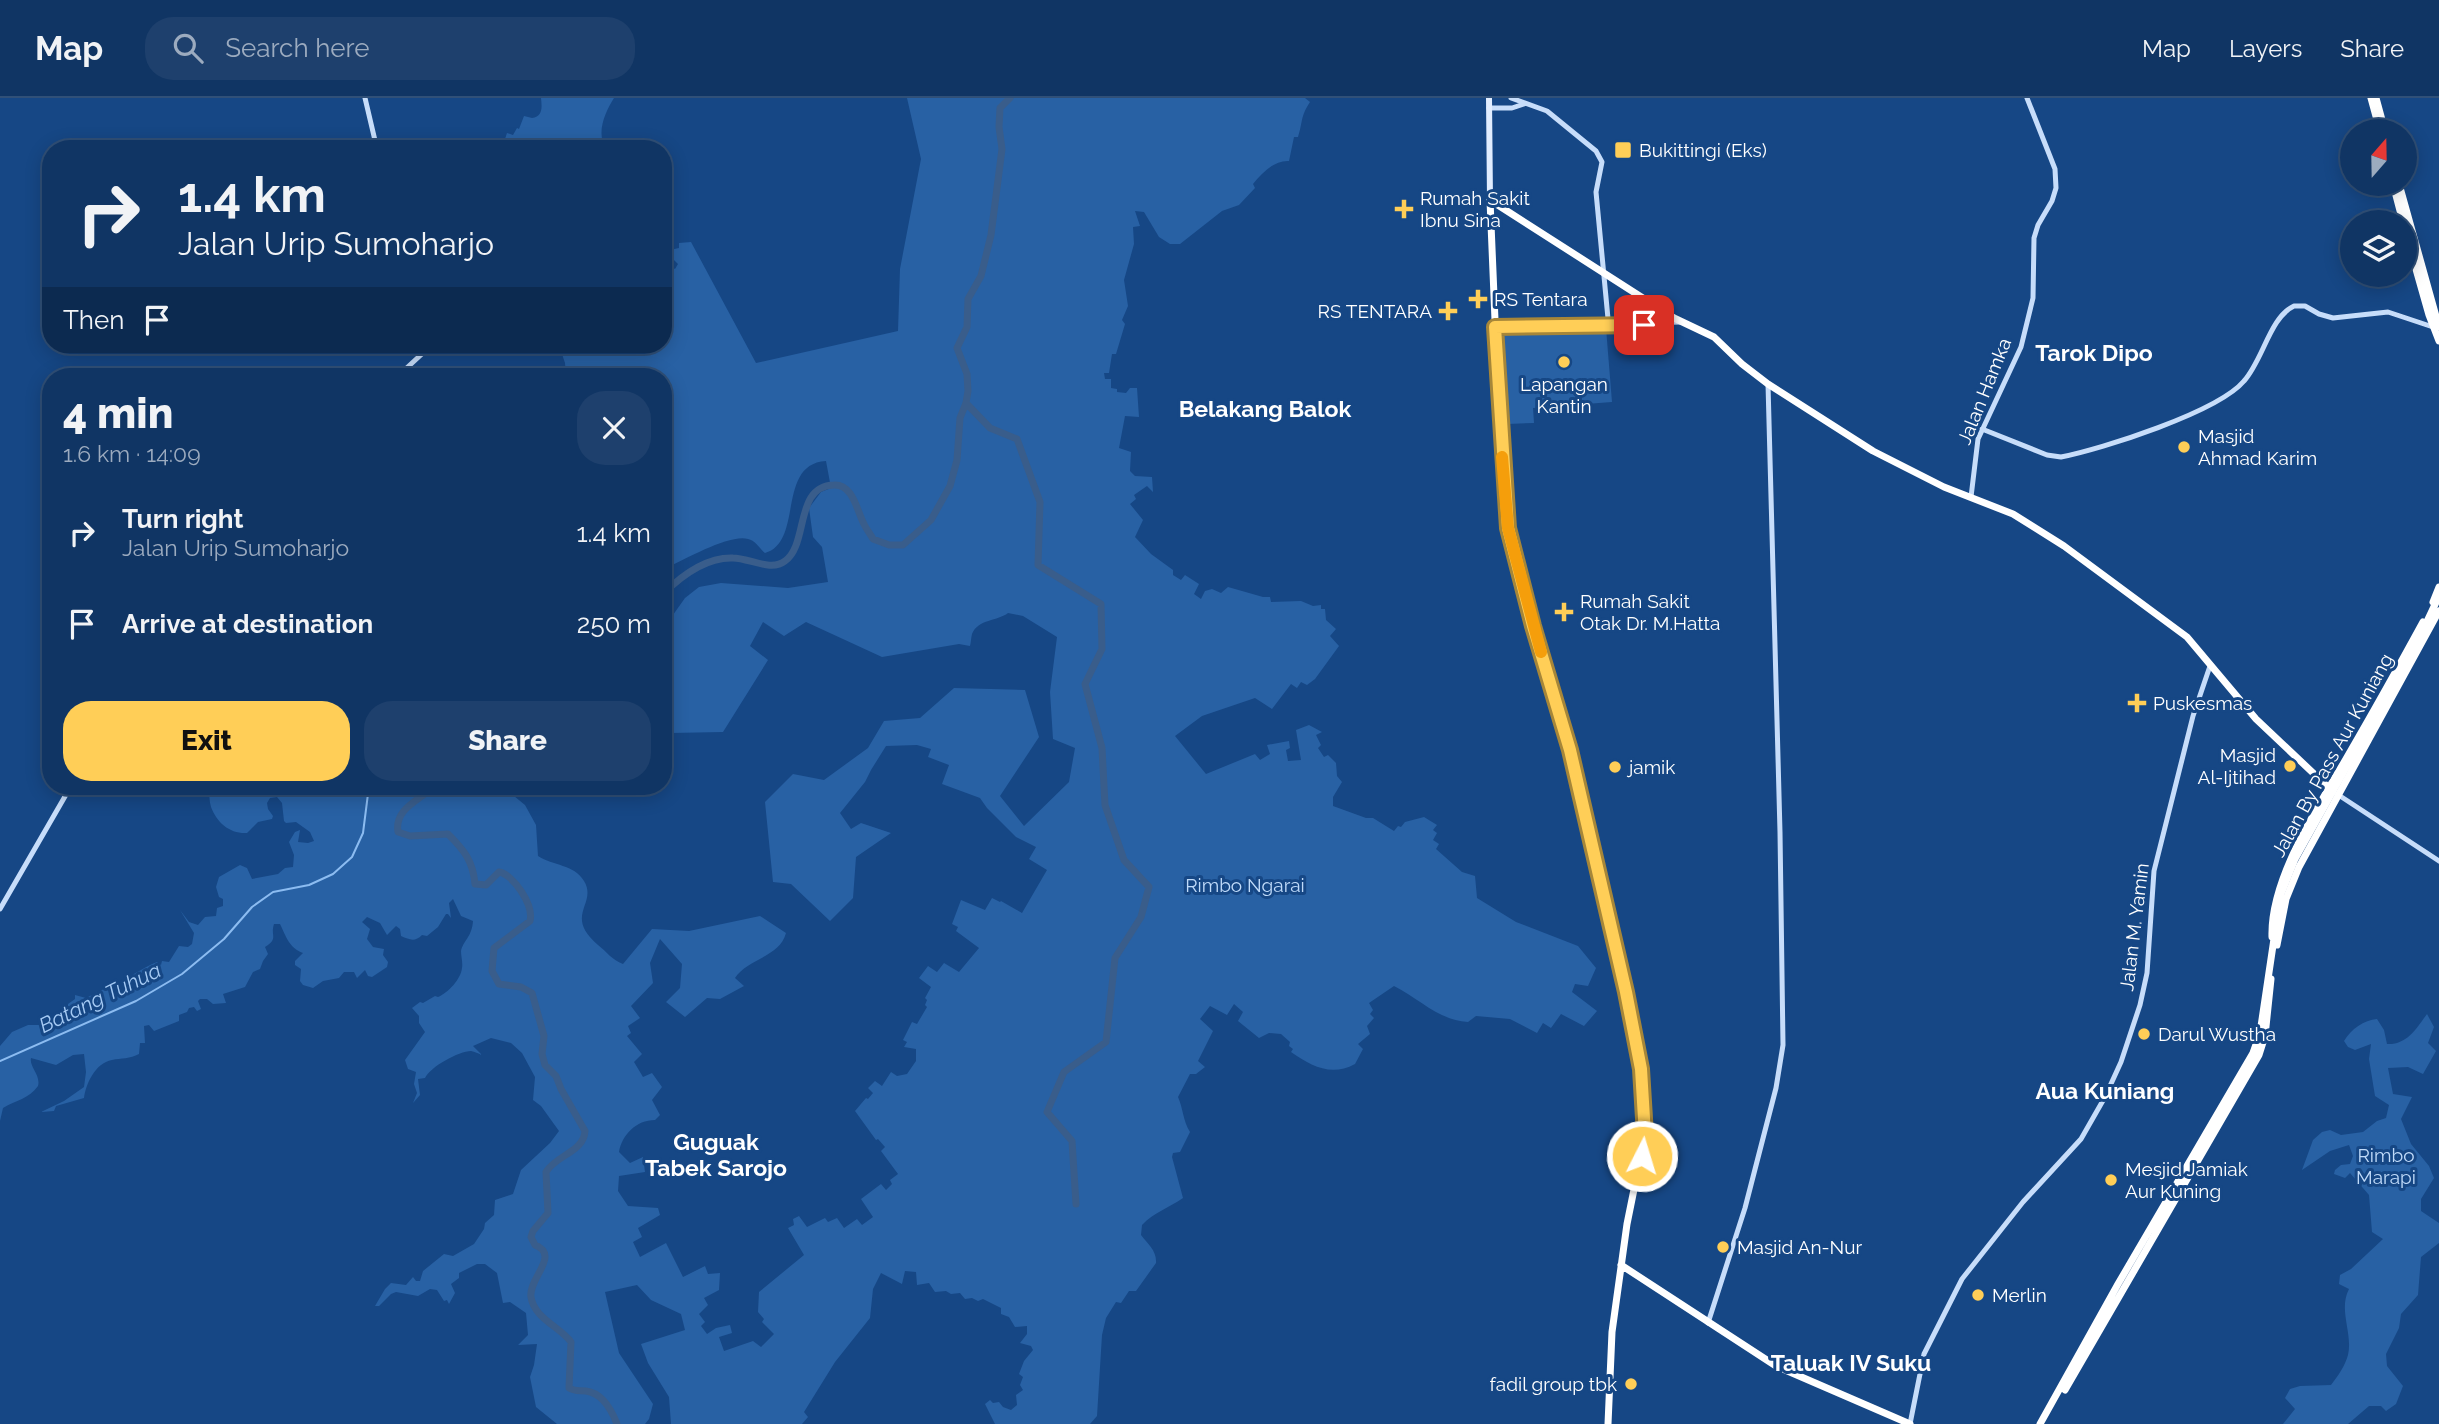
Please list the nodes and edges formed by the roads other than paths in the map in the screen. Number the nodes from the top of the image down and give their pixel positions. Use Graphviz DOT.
graph roads {
  1 [pos="365,98"];
  2 [pos="1489,98"];
  3 [pos="1511,98"];
  4 [pos="2027,98"];
  5 [pos="2371,98"];
  6 [pos="2376,98"];
  7 [pos="1524,104"];
  8 [pos="1489,108"];
  9 [pos="2377,119"];
  10 [pos="2382,119"];
  11 [pos="375,140"];
  12 [pos="1490,200"];
  13 [pos="2417,261"];
  14 [pos="1605,274"];
  15 [pos="1681,322"];
  16 [pos="1609,326"];
  17 [pos="1495,327"];
  18 [pos="2436,327"];
  19 [pos="2439,341"];
  20 [pos="418,354"];
  21 [pos="405,368"];
  22 [pos="1769,384"];
  23 [pos="1982,429"];
  24 [pos="1970,497"];
  25 [pos="2439,587"];
  26 [pos="2439,596"];
  27 [pos="2439,603"];
  28 [pos="2439,611"];
  29 [pos="2210,666"];
  30 [pos="2361,742"];
  31 [pos="2329,788"];
  32 [pos="2337,794"];
  33 [pos="66,795"];
  34 [pos="2439,862"];
  35 [pos="0,909"];
  36 [pos="2276,933"];
  37 [pos="2275,944"];
  38 [pos="1621,1265"];
  39 [pos="1708,1323"];
  40 [pos="1608,1424"];
  41 [pos="1910,1424"];
  42 [pos="2043,1424"];
  1 -- 11 [label="street"];
  2 -- 8 [label="main road"];
  3 -- 7 [label="street"];
  4 -- 23 [label="street, Jalan Hamka"];
  5 -- 9 [label="highway"];
  6 -- 10 [label="highway"];
  7 -- 8 [label="street"];
  7 -- 14 [label="street"];
  8 -- 12 [label="main road"];
  12 -- 14 [label="highway"];
  12 -- 17 [label="highway"];
  13 -- 18 [label="highway"];
  14 -- 15 [label="highway"];
  14 -- 16 [label="street"];
  15 -- 16 [label="street"];
  15 -- 22 [label="highway"];
  16 -- 17 [label="street"];
  17 -- 38 [label="highway"];
  18 -- 19 [label="highway"];
  18 -- 23 [label="street"];
  20 -- 21 [label="street"];
  22 -- 24 [label="highway"];
  22 -- 39 [label="street"];
  23 -- 24 [label="street, Jalan Hamka"];
  24 -- 29 [label="highway"];
  25 -- 30 [label="highway, Jalan By Pass Aur Kuniang"];
  26 -- 36 [label="highway, Jalan By Pass Aur Kuniang, bridge"];
  27 -- 36 [label="highway, Jalan By Pass Aur Kuniang, bridge"];
  28 -- 30 [label="highway, Jalan By Pass Aur Kuniang"];
  29 -- 31 [label="highway"];
  29 -- 41 [label="street, Jalan M. Yamin"];
  30 -- 31 [label="highway, Jalan By Pass Aur Kuniang"];
  30 -- 32 [label="highway, Jalan By Pass Aur Kuniang"];
  31 -- 37 [label="highway, Jalan By Pass Aur Kuniang"];
  32 -- 34 [label="street"];
  32 -- 37 [label="highway, Jalan By Pass Aur Kuniang"];
  33 -- 35 [label="street"];
  36 -- 37 [label="highway, Jalan By Pass Aur Kuniang"];
  37 -- 42 [label="highway, Jalan By Pass Aur Kuniang"];
  38 -- 39 [label="highway"];
  38 -- 40 [label="highway"];
  39 -- 41 [label="highway"];
}
